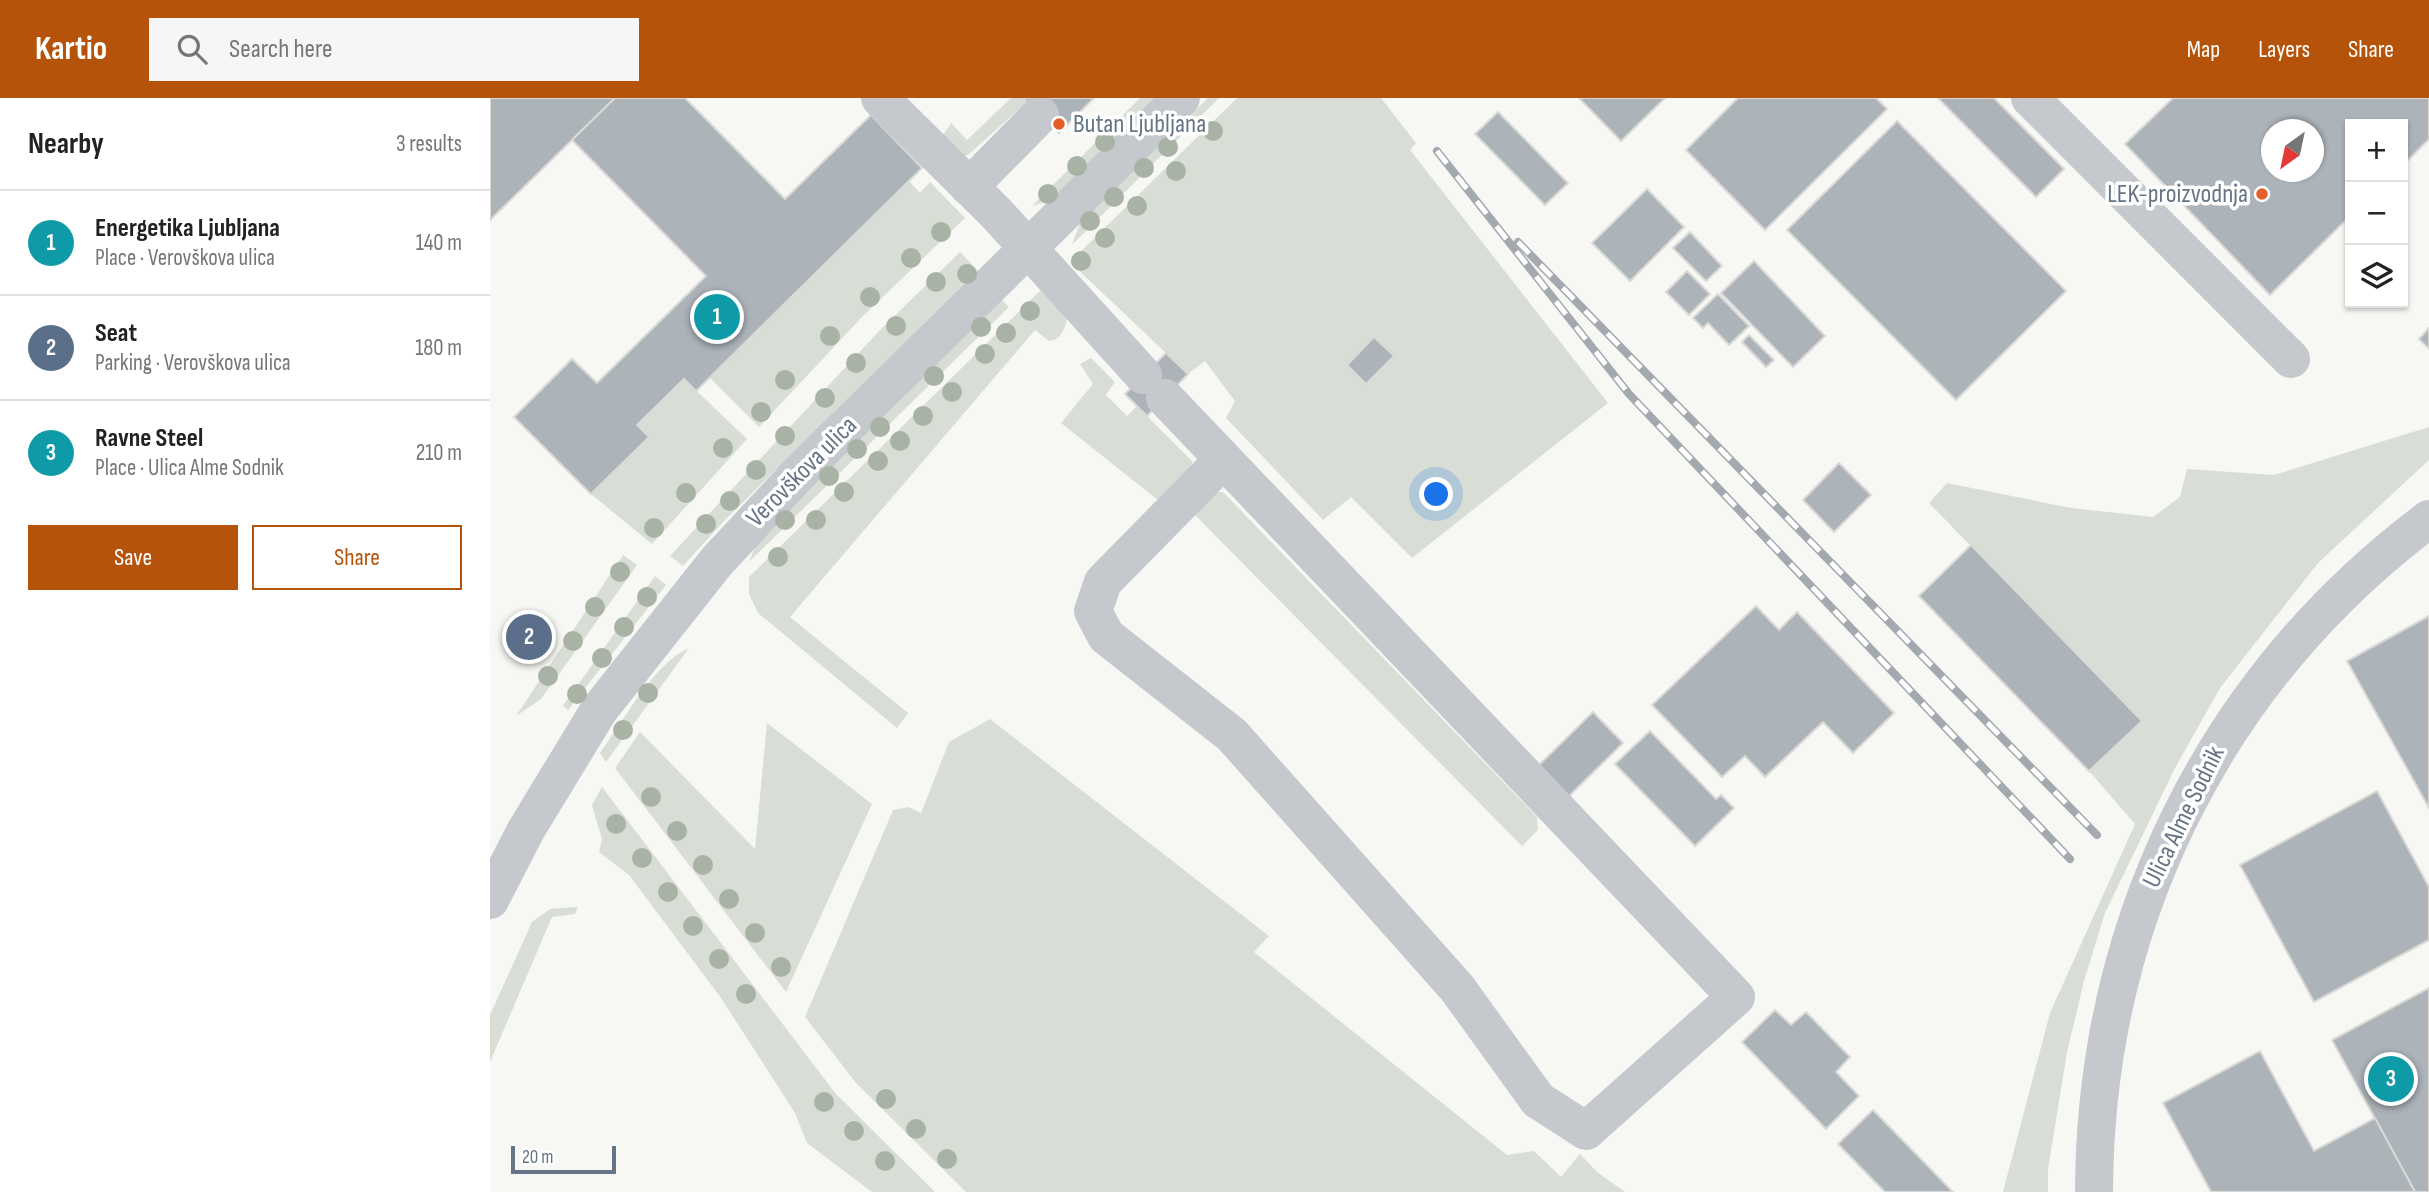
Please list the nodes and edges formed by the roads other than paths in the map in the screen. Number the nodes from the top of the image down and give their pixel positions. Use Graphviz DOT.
graph roads {
  1 [pos="880,98"];
  2 [pos="1181,98"];
  3 [pos="2030,98"];
  4 [pos="1040,115"];
  5 [pos="969,187"];
  6 [pos="1028,248"];
  7 [pos="2291,359"];
  8 [pos="1223,460"];
  9 [pos="2429,519"];
  10 [pos="490,900"];
  11 [pos="2094,1192"];
  1 -- 5 [label="street"];
  2 -- 6 [label="street, Verovškova ulica"];
  3 -- 7 [label="street"];
  4 -- 5 [label="street"];
  5 -- 6 [label="street"];
  6 -- 8 [label="street"];
  6 -- 10 [label="street, Verovškova ulica"];
  8 -- 8 [label="street"];
  9 -- 11 [label="street, Ulica Alme Sodnik"];
}
